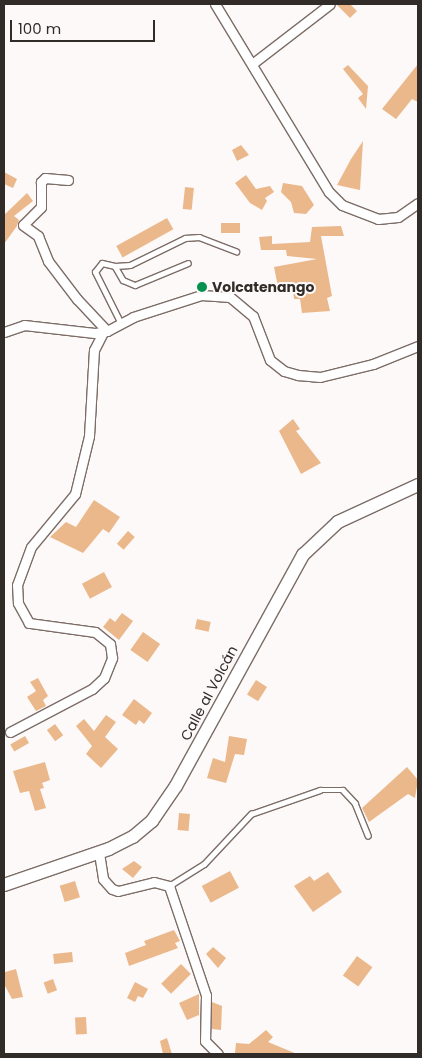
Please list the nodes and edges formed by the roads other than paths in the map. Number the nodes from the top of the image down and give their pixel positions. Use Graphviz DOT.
graph roads {
  1 [pos="215,4"];
  2 [pos="330,4"];
  3 [pos="252,64"];
  4 [pos="68,180"];
  5 [pos="418,202"];
  6 [pos="236,251"];
  7 [pos="188,263"];
  8 [pos="115,266"];
  9 [pos="121,324"];
  10 [pos="105,331"];
  11 [pos="4,332"];
  12 [pos="418,346"];
  13 [pos="418,485"];
  14 [pos="10,732"];
  15 [pos="368,835"];
  16 [pos="99,853"];
  17 [pos="4,885"];
  18 [pos="169,886"];
  19 [pos="218,1054"];
  1 -- 3 [label="street"];
  2 -- 3 [label="street"];
  3 -- 5 [label="street"];
  4 -- 10 [label="street"];
  6 -- 8 [label="lane"];
  7 -- 8 [label="lane"];
  8 -- 9 [label="lane"];
  9 -- 10 [label="street"];
  9 -- 12 [label="street"];
  10 -- 11 [label="street"];
  10 -- 14 [label="street"];
  13 -- 16 [label="street, Calle al Volcán"];
  15 -- 18 [label="lane"];
  16 -- 17 [label="street, Calle al Volcán"];
  16 -- 18 [label="street"];
  18 -- 19 [label="street"];
}
